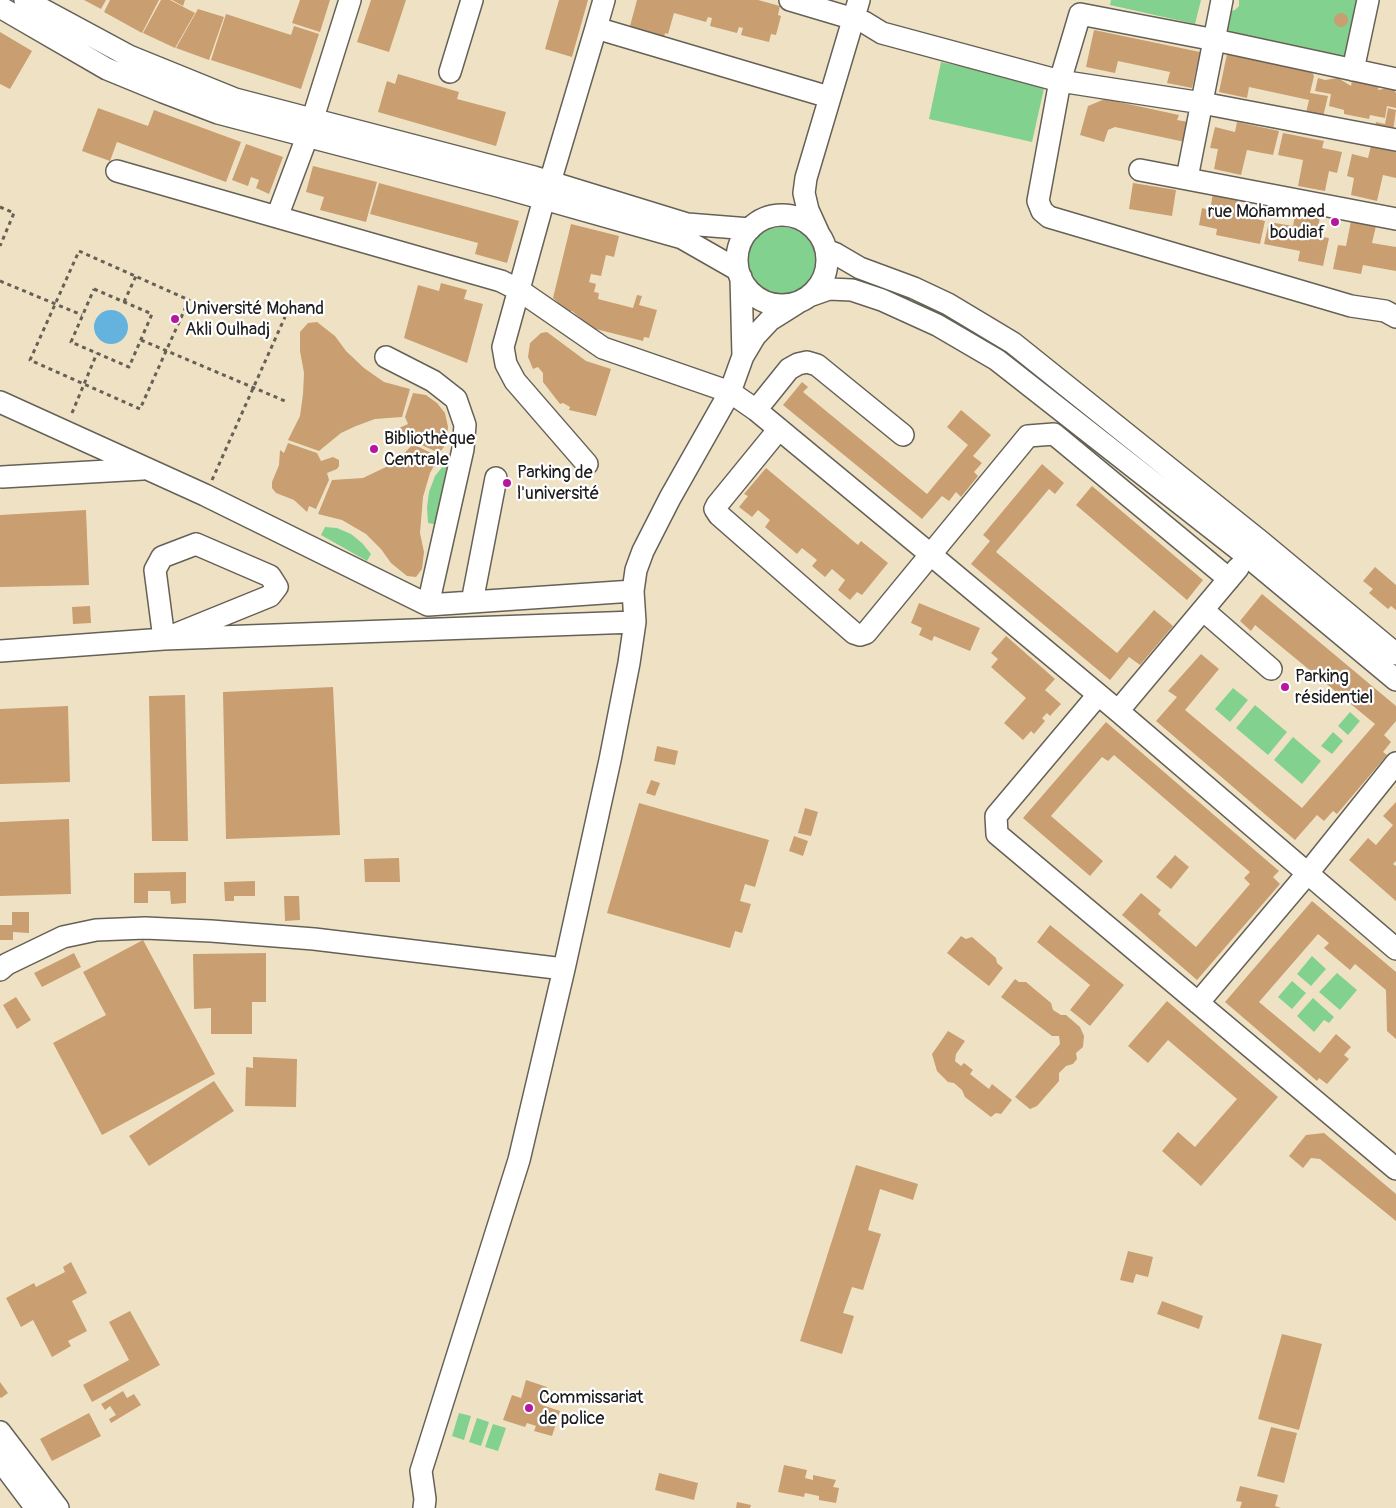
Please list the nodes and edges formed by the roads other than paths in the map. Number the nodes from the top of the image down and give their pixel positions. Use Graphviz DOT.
graph roads {
  1 [pos="25,0"];
  2 [pos="350,0"];
  3 [pos="472,0"];
  4 [pos="604,0"];
  5 [pos="790,0"];
  6 [pos="1222,0"];
  7 [pos="1368,0"];
  8 [pos="0,8"];
  9 [pos="856,9"];
  10 [pos="596,28"];
  11 [pos="1215,40"];
  12 [pos="1353,70"];
  13 [pos="450,72"];
  14 [pos="1396,79"];
  15 [pos="1060,81"];
  16 [pos="829,97"];
  17 [pos="1202,103"];
  18 [pos="310,128"];
  19 [pos="1396,140"];
  20 [pos="1140,170"];
  21 [pos="117,171"];
  22 [pos="806,178"];
  23 [pos="1187,178"];
  24 [pos="547,190"];
  25 [pos="277,217"];
  26 [pos="1396,218"];
  27 [pos="753,227"];
  28 [pos="823,243"];
  29 [pos="739,273"];
  30 [pos="519,290"];
  31 [pos="803,299"];
  32 [pos="1396,317"];
  33 [pos="743,356"];
  34 [pos="386,357"];
  35 [pos="730,392"];
  36 [pos="0,402"];
  37 [pos="756,410"];
  38 [pos="779,429"];
  39 [pos="903,435"];
  40 [pos="587,464"];
  41 [pos="146,468"];
  42 [pos="2,477"];
  43 [pos="496,478"];
  44 [pos="1254,548"];
  45 [pos="930,554"];
  46 [pos="1229,579"];
  47 [pos="633,591"];
  48 [pos="472,602"];
  49 [pos="428,605"];
  50 [pos="1203,610"];
  51 [pos="635,622"];
  52 [pos="164,639"];
  53 [pos="0,651"];
  54 [pos="1396,654"];
  55 [pos="1271,669"];
  56 [pos="1396,680"];
  57 [pos="1098,696"];
  58 [pos="1118,711"];
  59 [pos="1396,763"];
  60 [pos="1307,874"];
  61 [pos="1396,949"];
  62 [pos="564,969"];
  63 [pos="0,970"];
  64 [pos="1198,1003"];
  65 [pos="1396,1169"];
  66 [pos="0,1432"];
  67 [pos="0,1460"];
  68 [pos="36,1508"];
  69 [pos="58,1508"];
  70 [pos="424,1508"];
  1 -- 18 [label="street"];
  2 -- 18 [label="street"];
  3 -- 13 [label="street"];
  4 -- 10 [label="street"];
  5 -- 9 [label="street"];
  6 -- 11 [label="street"];
  7 -- 12 [label="street"];
  8 -- 18 [label="street"];
  9 -- 15 [label="street"];
  9 -- 16 [label="street"];
  10 -- 16 [label="street"];
  10 -- 24 [label="street"];
  11 -- 12 [label="street"];
  11 -- 15 [label="street"];
  11 -- 17 [label="street"];
  12 -- 14 [label="street"];
  15 -- 17 [label="street"];
  15 -- 32 [label="street"];
  16 -- 22 [label="street"];
  17 -- 19 [label="street"];
  17 -- 23 [label="street"];
  18 -- 24 [label="street"];
  18 -- 25 [label="street"];
  20 -- 23 [label="street"];
  21 -- 25 [label="street"];
  22 -- 27 [label="street"];
  22 -- 28 [label="street"];
  23 -- 26 [label="street"];
  24 -- 27 [label="street"];
  24 -- 29 [label="street"];
  24 -- 30 [label="street"];
  25 -- 30 [label="street"];
  27 -- 28 [label="street"];
  27 -- 29 [label="street"];
  28 -- 31 [label="street"];
  28 -- 44 [label="street"];
  29 -- 31 [label="street"];
  29 -- 33 [label="street"];
  30 -- 35 [label="street"];
  30 -- 40 [label="street"];
  31 -- 33 [label="street"];
  31 -- 44 [label="street"];
  33 -- 35 [label="street"];
  34 -- 49 [label="street"];
  35 -- 37 [label="street"];
  35 -- 47 [label="street"];
  36 -- 41 [label="street"];
  37 -- 38 [label="street"];
  37 -- 39 [label="street"];
  38 -- 45 [label="street"];
  38 -- 45 [label="street"];
  41 -- 42 [label="street"];
  41 -- 49 [label="street"];
  43 -- 48 [label="street"];
  44 -- 46 [label="street"];
  44 -- 54 [label="street"];
  44 -- 56 [label="street"];
  45 -- 46 [label="street"];
  45 -- 57 [label="street"];
  46 -- 50 [label="street"];
  47 -- 48 [label="street"];
  47 -- 51 [label="street"];
  48 -- 49 [label="street"];
  50 -- 55 [label="street"];
  50 -- 58 [label="street"];
  51 -- 52 [label="street"];
  51 -- 62 [label="street"];
  52 -- 52 [label="street"];
  52 -- 53 [label="street"];
  57 -- 58 [label="street"];
  57 -- 64 [label="street"];
  58 -- 60 [label="street"];
  59 -- 60 [label="street"];
  60 -- 61 [label="street"];
  60 -- 64 [label="street"];
  62 -- 63 [label="street"];
  62 -- 70 [label="street"];
  64 -- 65 [label="street"];
  66 -- 69 [label="street"];
  67 -- 68 [label="street"];
}
